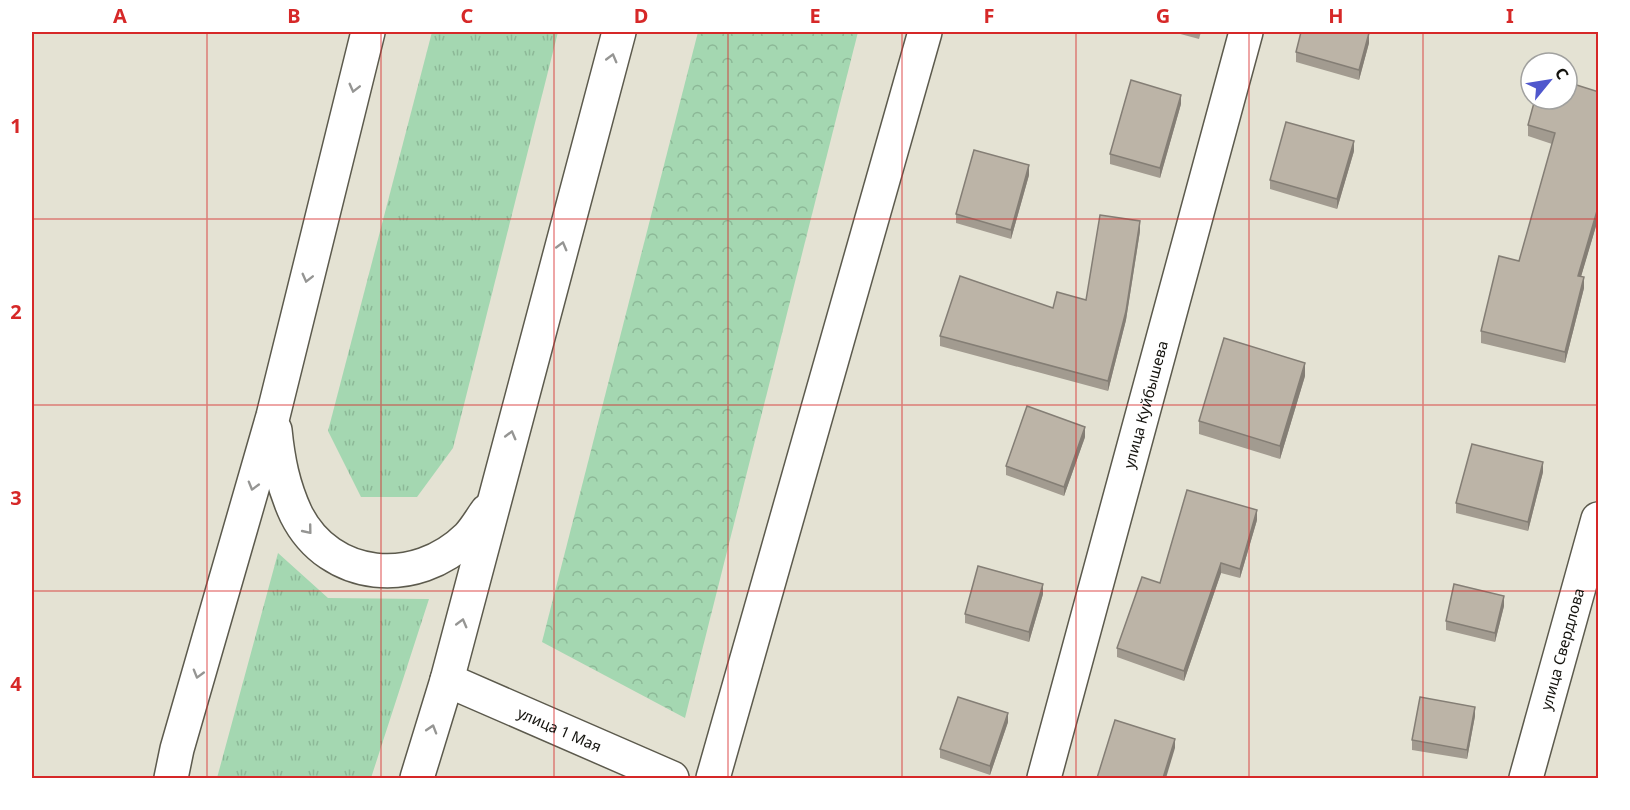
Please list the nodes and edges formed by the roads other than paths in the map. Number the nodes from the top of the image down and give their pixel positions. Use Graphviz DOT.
graph roads {
  1 [pos="368,32"];
  2 [pos="619,32"];
  3 [pos="925,32"];
  4 [pos="1246,32"];
  5 [pos="273,416"];
  6 [pos="493,503"];
  7 [pos="1599,519"];
  8 [pos="447,680"];
  9 [pos="171,778"];
  10 [pos="417,778"];
  11 [pos="672,778"];
  12 [pos="712,778"];
  13 [pos="1044,778"];
  14 [pos="1526,778"];
  1 -- 5 [label="street, one-way"];
  6 -- 2 [label="street, one-way"];
  3 -- 12 [label="street"];
  4 -- 13 [label="street, улица Куйбышева"];
  5 -- 6 [label="street, one-way"];
  5 -- 9 [label="street, one-way"];
  8 -- 6 [label="street, one-way"];
  7 -- 14 [label="street, улица Свердлова"];
  10 -- 8 [label="street, one-way"];
  8 -- 11 [label="street, улица 1 Мая"];
}
